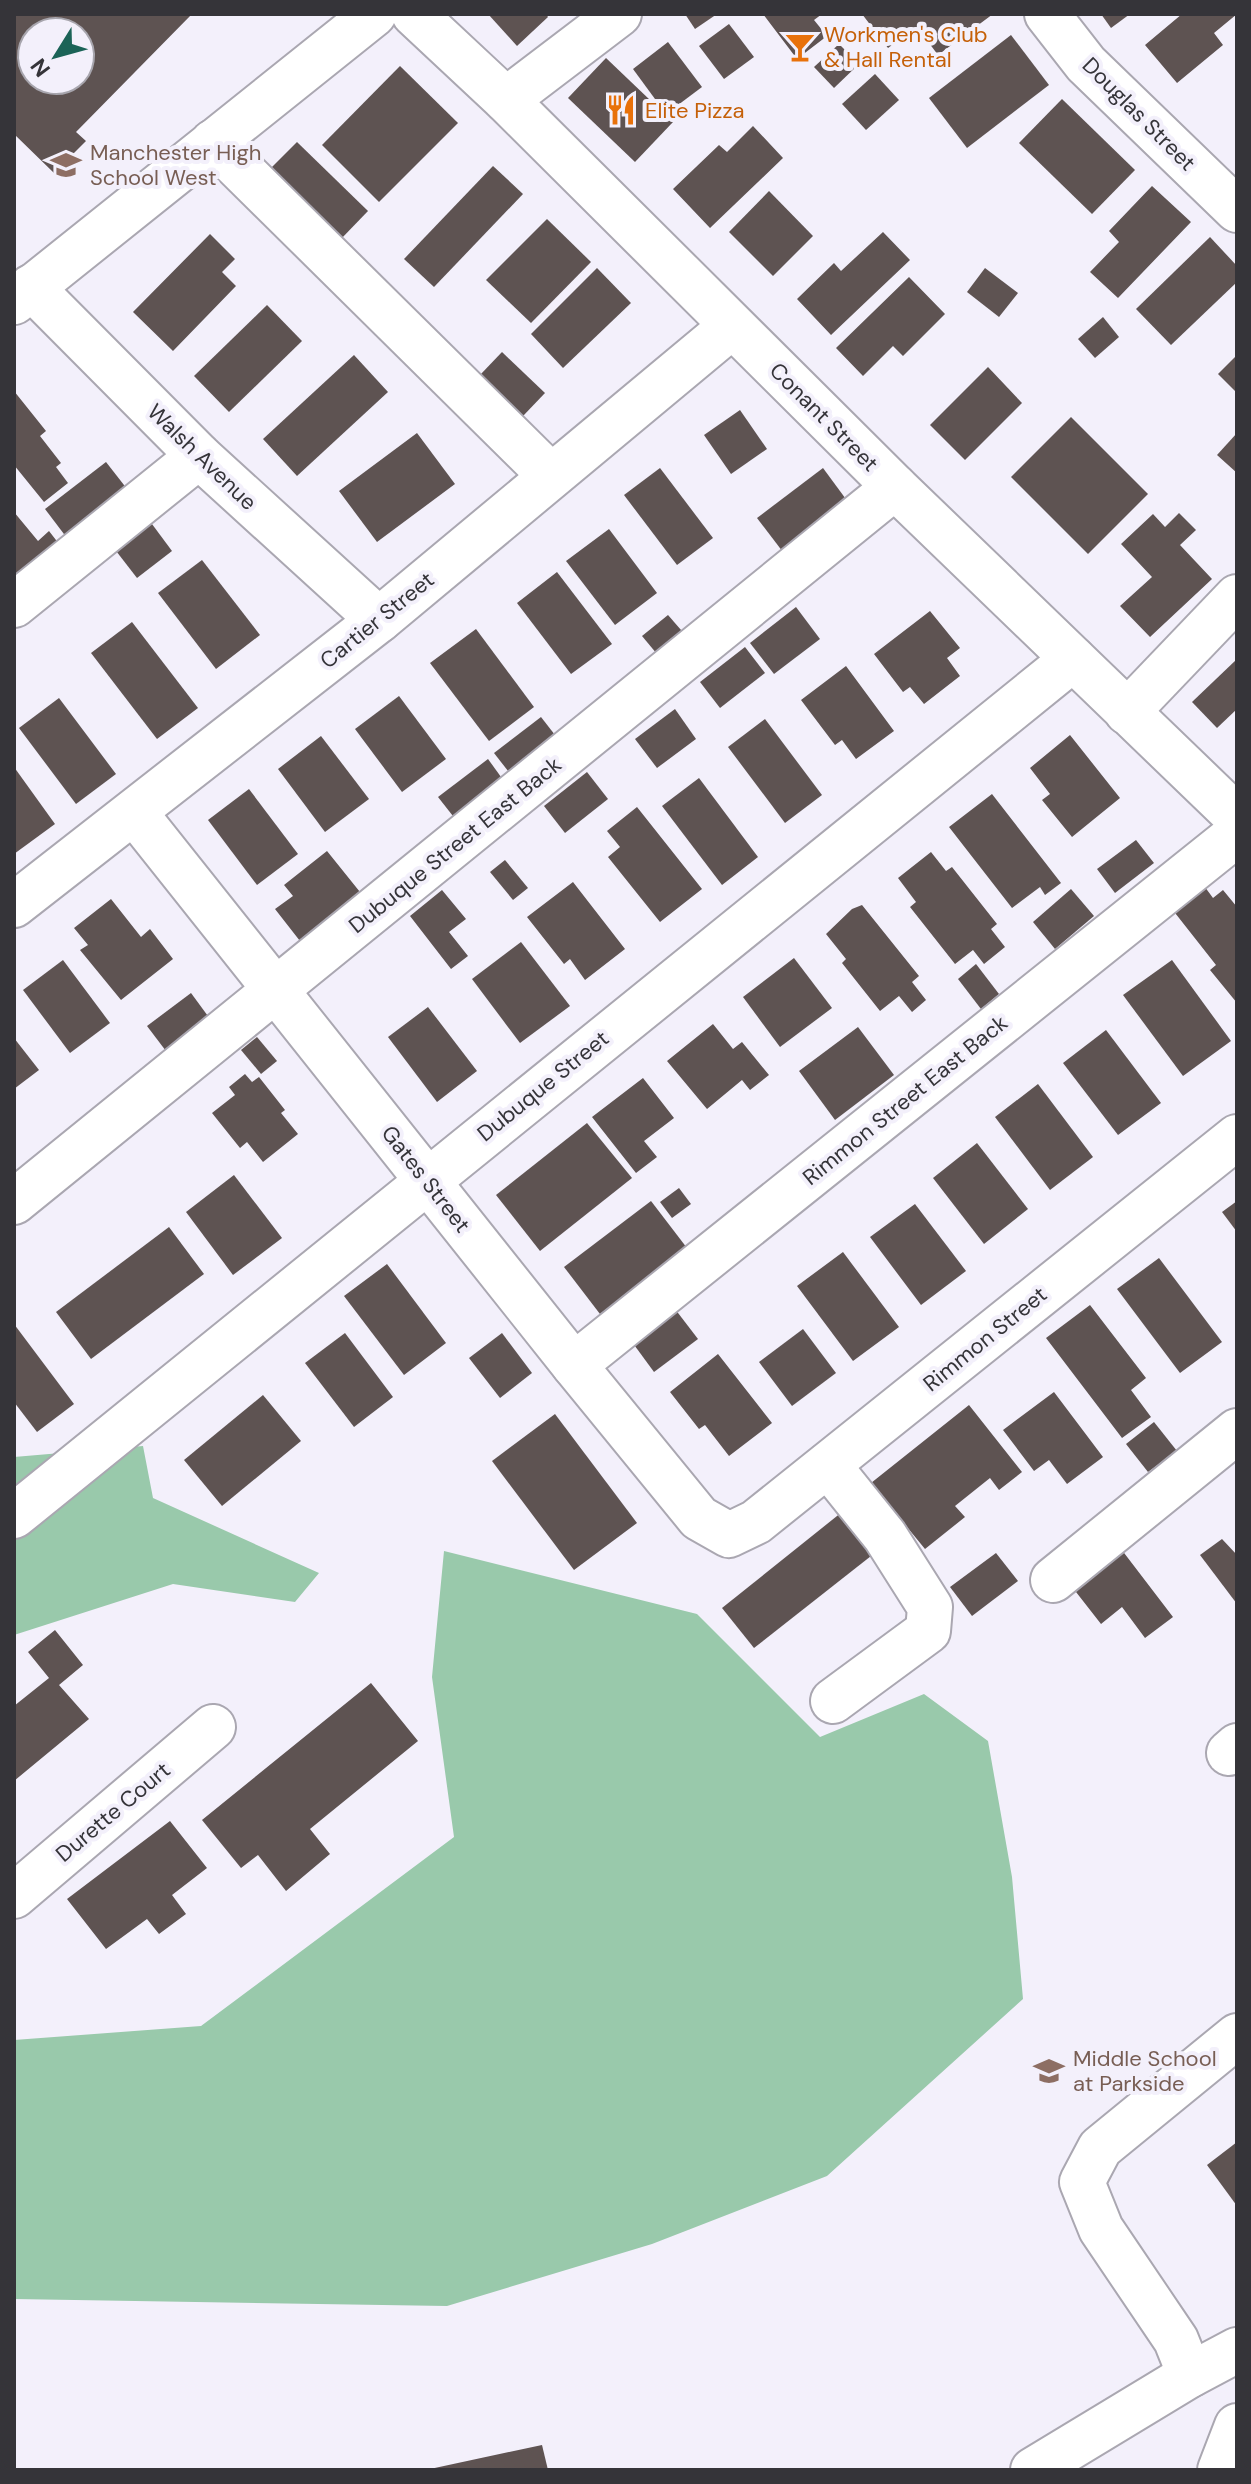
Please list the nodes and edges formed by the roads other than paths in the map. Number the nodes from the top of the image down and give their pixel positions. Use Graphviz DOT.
graph roads {
  1 [pos="374,14"];
  2 [pos="414,14"];
  3 [pos="619,14"];
  4 [pos="1047,14"];
  5 [pos="506,100"];
  6 [pos="213,142"];
  7 [pos="1237,210"];
  8 [pos="23,294"];
  9 [pos="732,326"];
  10 [pos="199,456"];
  11 [pos="551,476"];
  12 [pos="895,487"];
  13 [pos="1237,597"];
  14 [pos="14,605"];
  15 [pos="379,620"];
  16 [pos="1073,659"];
  17 [pos="1127,712"];
  18 [pos="134,812"];
  19 [pos="1237,817"];
  20 [pos="1237,834"];
  21 [pos="14,905"];
  22 [pos="277,990"];
  23 [pos="1237,1137"];
  24 [pos="426,1181"];
  25 [pos="14,1202"];
  26 [pos="574,1365"];
  27 [pos="1237,1431"];
  28 [pos="828,1465"];
  29 [pos="14,1516"];
  30 [pos="729,1535"];
  31 [pos="1053,1580"];
  32 [pos="833,1701"];
  33 [pos="213,1727"];
  34 [pos="14,1896"];
  35 [pos="1237,2036"];
  36 [pos="1237,2350"];
  37 [pos="1190,2375"];
  38 [pos="1237,2426"];
  39 [pos="1033,2470"];
  40 [pos="1220,2470"];
  1 -- 6 [label="street"];
  2 -- 5 [label="street, Conant Street"];
  3 -- 5 [label="street"];
  4 -- 7 [label="street, Douglas Street"];
  5 -- 9 [label="street, Conant Street"];
  6 -- 8 [label="street"];
  6 -- 11 [label="street"];
  8 -- 10 [label="street, Walsh Avenue"];
  9 -- 11 [label="street, Cartier Street"];
  9 -- 12 [label="street, Conant Street"];
  10 -- 14 [label="street"];
  10 -- 15 [label="street, Walsh Avenue"];
  11 -- 15 [label="street, Cartier Street"];
  12 -- 16 [label="street, Conant Street"];
  12 -- 22 [label="street, Dubuque Street East Back"];
  13 -- 17 [label="street"];
  15 -- 18 [label="street, Cartier Street"];
  16 -- 17 [label="street, Conant Street"];
  16 -- 24 [label="street, Dubuque Street"];
  17 -- 19 [label="street, Conant Street"];
  18 -- 21 [label="street, Cartier Street"];
  18 -- 22 [label="street, Gates Street"];
  20 -- 26 [label="street, Rimmon Street East Back"];
  22 -- 24 [label="street, Gates Street"];
  22 -- 25 [label="street, Dubuque Street East Back"];
  23 -- 28 [label="street, Rimmon Street"];
  24 -- 26 [label="street, Gates Street"];
  24 -- 29 [label="street, Dubuque Street"];
  26 -- 30 [label="street, Gates Street"];
  27 -- 31 [label="street"];
  28 -- 30 [label="street, Rimmon Street"];
  28 -- 32 [label="street"];
  33 -- 34 [label="street, Durette Court"];
  35 -- 37 [label="street"];
  36 -- 37 [label="street"];
  37 -- 39 [label="street"];
  38 -- 40 [label="street"];
}
